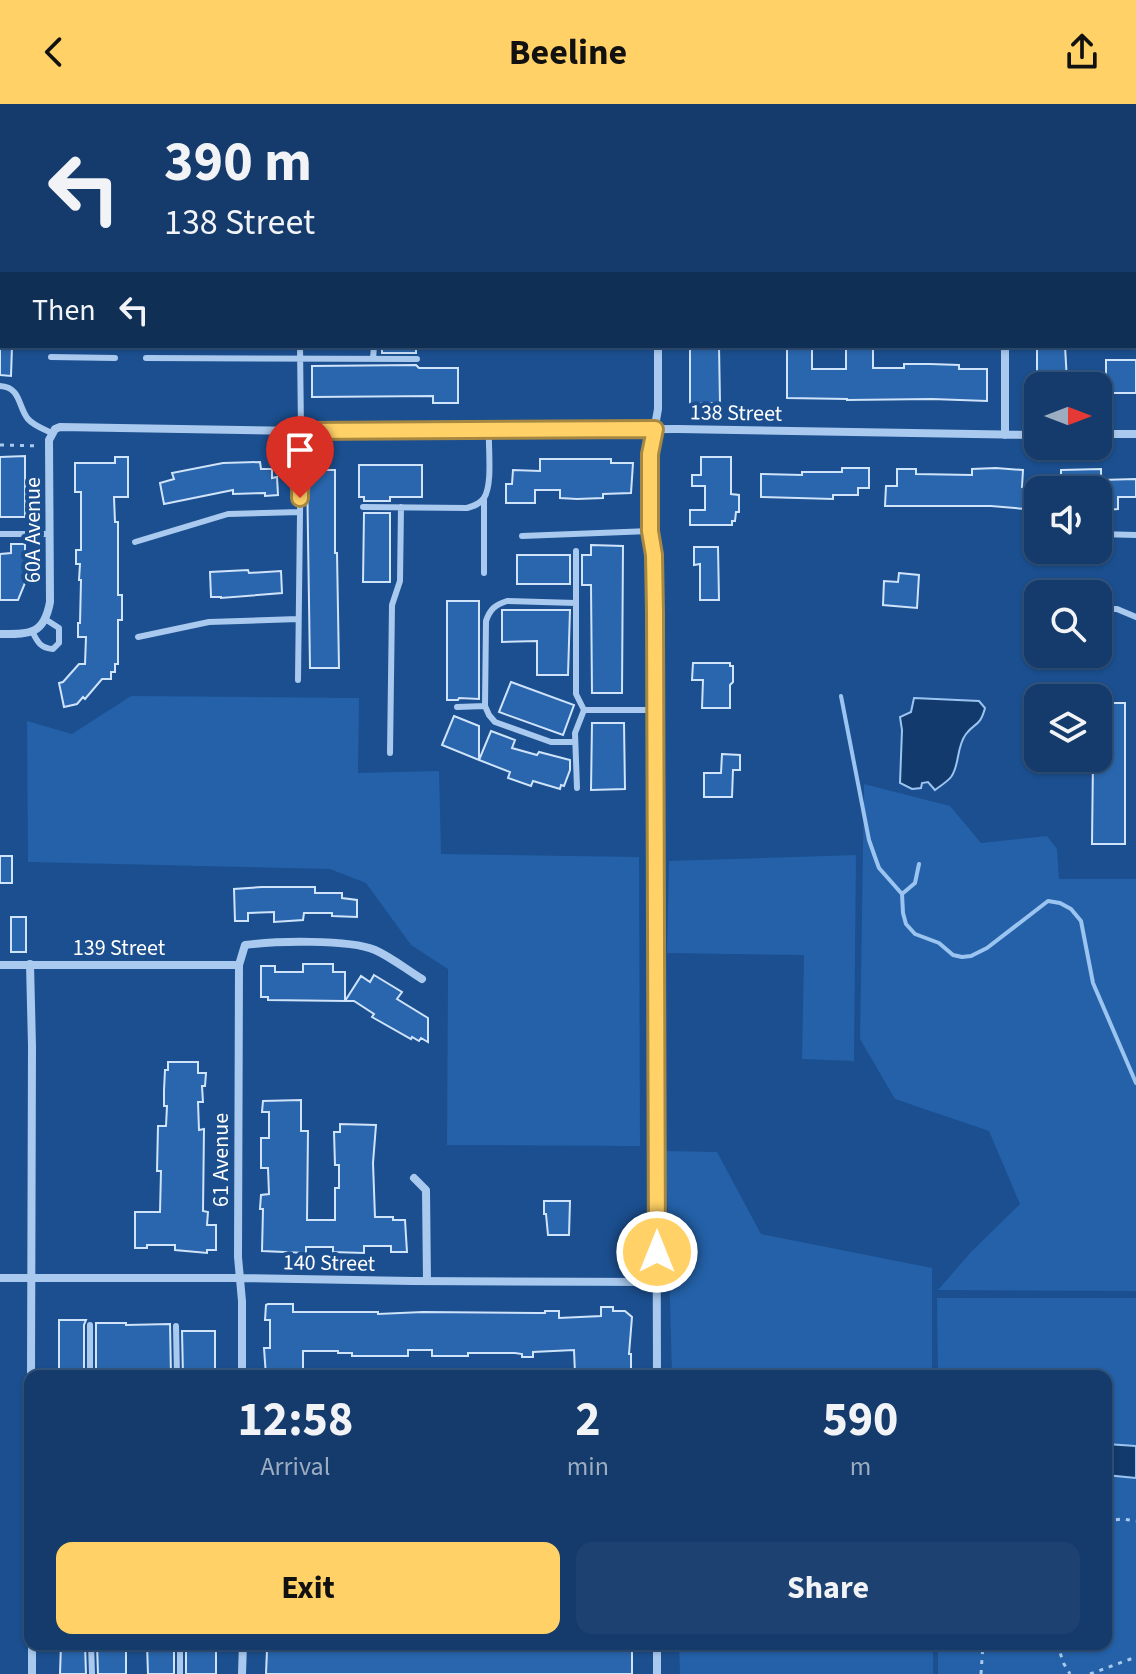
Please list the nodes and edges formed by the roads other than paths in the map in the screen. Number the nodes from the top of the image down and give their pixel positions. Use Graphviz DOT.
graph roads {
  1 [pos="82,348"];
  2 [pos="300,348"];
  3 [pos="374,348"];
  4 [pos="658,348"];
  5 [pos="1005,348"];
  6 [pos="51,357"];
  7 [pos="83,358"];
  8 [pos="115,358"];
  9 [pos="146,358"];
  10 [pos="300,359"];
  11 [pos="373,359"];
  12 [pos="417,359"];
  13 [pos="0,386"];
  14 [pos="655,429"];
  15 [pos="301,431"];
  16 [pos="489,431"];
  17 [pos="52,433"];
  18 [pos="1112,434"];
  19 [pos="1136,434"];
  20 [pos="1005,435"];
  21 [pos="1024,435"];
  22 [pos="484,498"];
  23 [pos="363,507"];
  24 [pos="401,507"];
  25 [pos="300,512"];
  26 [pos="650,531"];
  27 [pos="0,534"];
  28 [pos="50,534"];
  29 [pos="1112,534"];
  30 [pos="1136,535"];
  31 [pos="522,536"];
  32 [pos="135,542"];
  33 [pos="576,551"];
  34 [pos="484,573"];
  35 [pos="576,603"];
  36 [pos="1112,609"];
  37 [pos="1136,617"];
  38 [pos="298,619"];
  39 [pos="44,622"];
  40 [pos="33,633"];
  41 [pos="0,634"];
  42 [pos="138,637"];
  43 [pos="298,680"];
  44 [pos="485,706"];
  45 [pos="457,707"];
  46 [pos="584,710"];
  47 [pos="655,710"];
  48 [pos="575,742"];
  49 [pos="390,753"];
  50 [pos="577,788"];
  51 [pos="30,964"];
  52 [pos="0,965"];
  53 [pos="239,965"];
  54 [pos="422,979"];
  55 [pos="414,1178"];
  56 [pos="0,1278"];
  57 [pos="31,1278"];
  58 [pos="240,1278"];
  59 [pos="427,1281"];
  60 [pos="657,1282"];
  61 [pos="90,1325"];
  62 [pos="176,1326"];
  63 [pos="31,1370"];
  64 [pos="90,1370"];
  65 [pos="177,1370"];
  66 [pos="242,1370"];
  67 [pos="657,1370"];
  68 [pos="32,1650"];
  69 [pos="91,1650"];
  70 [pos="180,1650"];
  71 [pos="243,1650"];
  72 [pos="657,1650"];
  73 [pos="32,1674"];
  74 [pos="92,1674"];
  75 [pos="180,1674"];
  76 [pos="242,1674"];
  77 [pos="657,1674"];
  1 -- 7 [label="lane"];
  2 -- 10 [label="lane"];
  3 -- 11 [label="lane"];
  4 -- 14 [label="street"];
  5 -- 20 [label="street"];
  6 -- 7 [label="lane"];
  7 -- 8 [label="lane"];
  9 -- 10 [label="lane"];
  10 -- 11 [label="lane"];
  10 -- 15 [label="lane"];
  11 -- 12 [label="lane"];
  13 -- 17 [label="lane"];
  14 -- 16 [label="street, 138 Street"];
  14 -- 20 [label="street, 138 Street"];
  14 -- 26 [label="street"];
  15 -- 16 [label="street, 138 Street"];
  15 -- 17 [label="street, 138 Street"];
  15 -- 25 [label="lane"];
  16 -- 22 [label="lane"];
  17 -- 28 [label="street, 60A Avenue"];
  18 -- 19 [label="street"];
  20 -- 21 [label="street, 138 Street"];
  22 -- 24 [label="lane"];
  22 -- 34 [label="lane"];
  23 -- 24 [label="lane"];
  24 -- 49 [label="lane"];
  25 -- 32 [label="lane"];
  25 -- 38 [label="lane"];
  26 -- 31 [label="lane"];
  26 -- 47 [label="street"];
  27 -- 28 [label="lane"];
  28 -- 39 [label="street, 60A Avenue"];
  29 -- 30 [label="lane"];
  33 -- 35 [label="lane"];
  35 -- 44 [label="lane"];
  35 -- 46 [label="lane"];
  36 -- 37 [label="lane"];
  38 -- 42 [label="lane"];
  38 -- 43 [label="lane"];
  39 -- 40 [label="street"];
  39 -- 40 [label="lane"];
  40 -- 41 [label="street"];
  44 -- 45 [label="lane"];
  44 -- 48 [label="lane"];
  46 -- 47 [label="lane"];
  46 -- 48 [label="lane"];
  47 -- 60 [label="street"];
  48 -- 50 [label="lane"];
  51 -- 52 [label="street, 139 Street"];
  51 -- 53 [label="street, 139 Street"];
  51 -- 57 [label="street"];
  53 -- 54 [label="street, 61 Avenue"];
  53 -- 58 [label="street, 61 Avenue"];
  55 -- 59 [label="street"];
  56 -- 57 [label="street, 140 Street"];
  57 -- 58 [label="street, 140 Street"];
  57 -- 63 [label="street"];
  58 -- 59 [label="street, 140 Street"];
  58 -- 66 [label="street, 61 Avenue"];
  59 -- 60 [label="street, 140 Street"];
  60 -- 67 [label="street"];
  61 -- 64 [label="lane"];
  62 -- 65 [label="lane"];
  68 -- 73 [label="street"];
  69 -- 74 [label="lane"];
  70 -- 75 [label="lane"];
  71 -- 76 [label="street"];
  72 -- 77 [label="street"];
}
